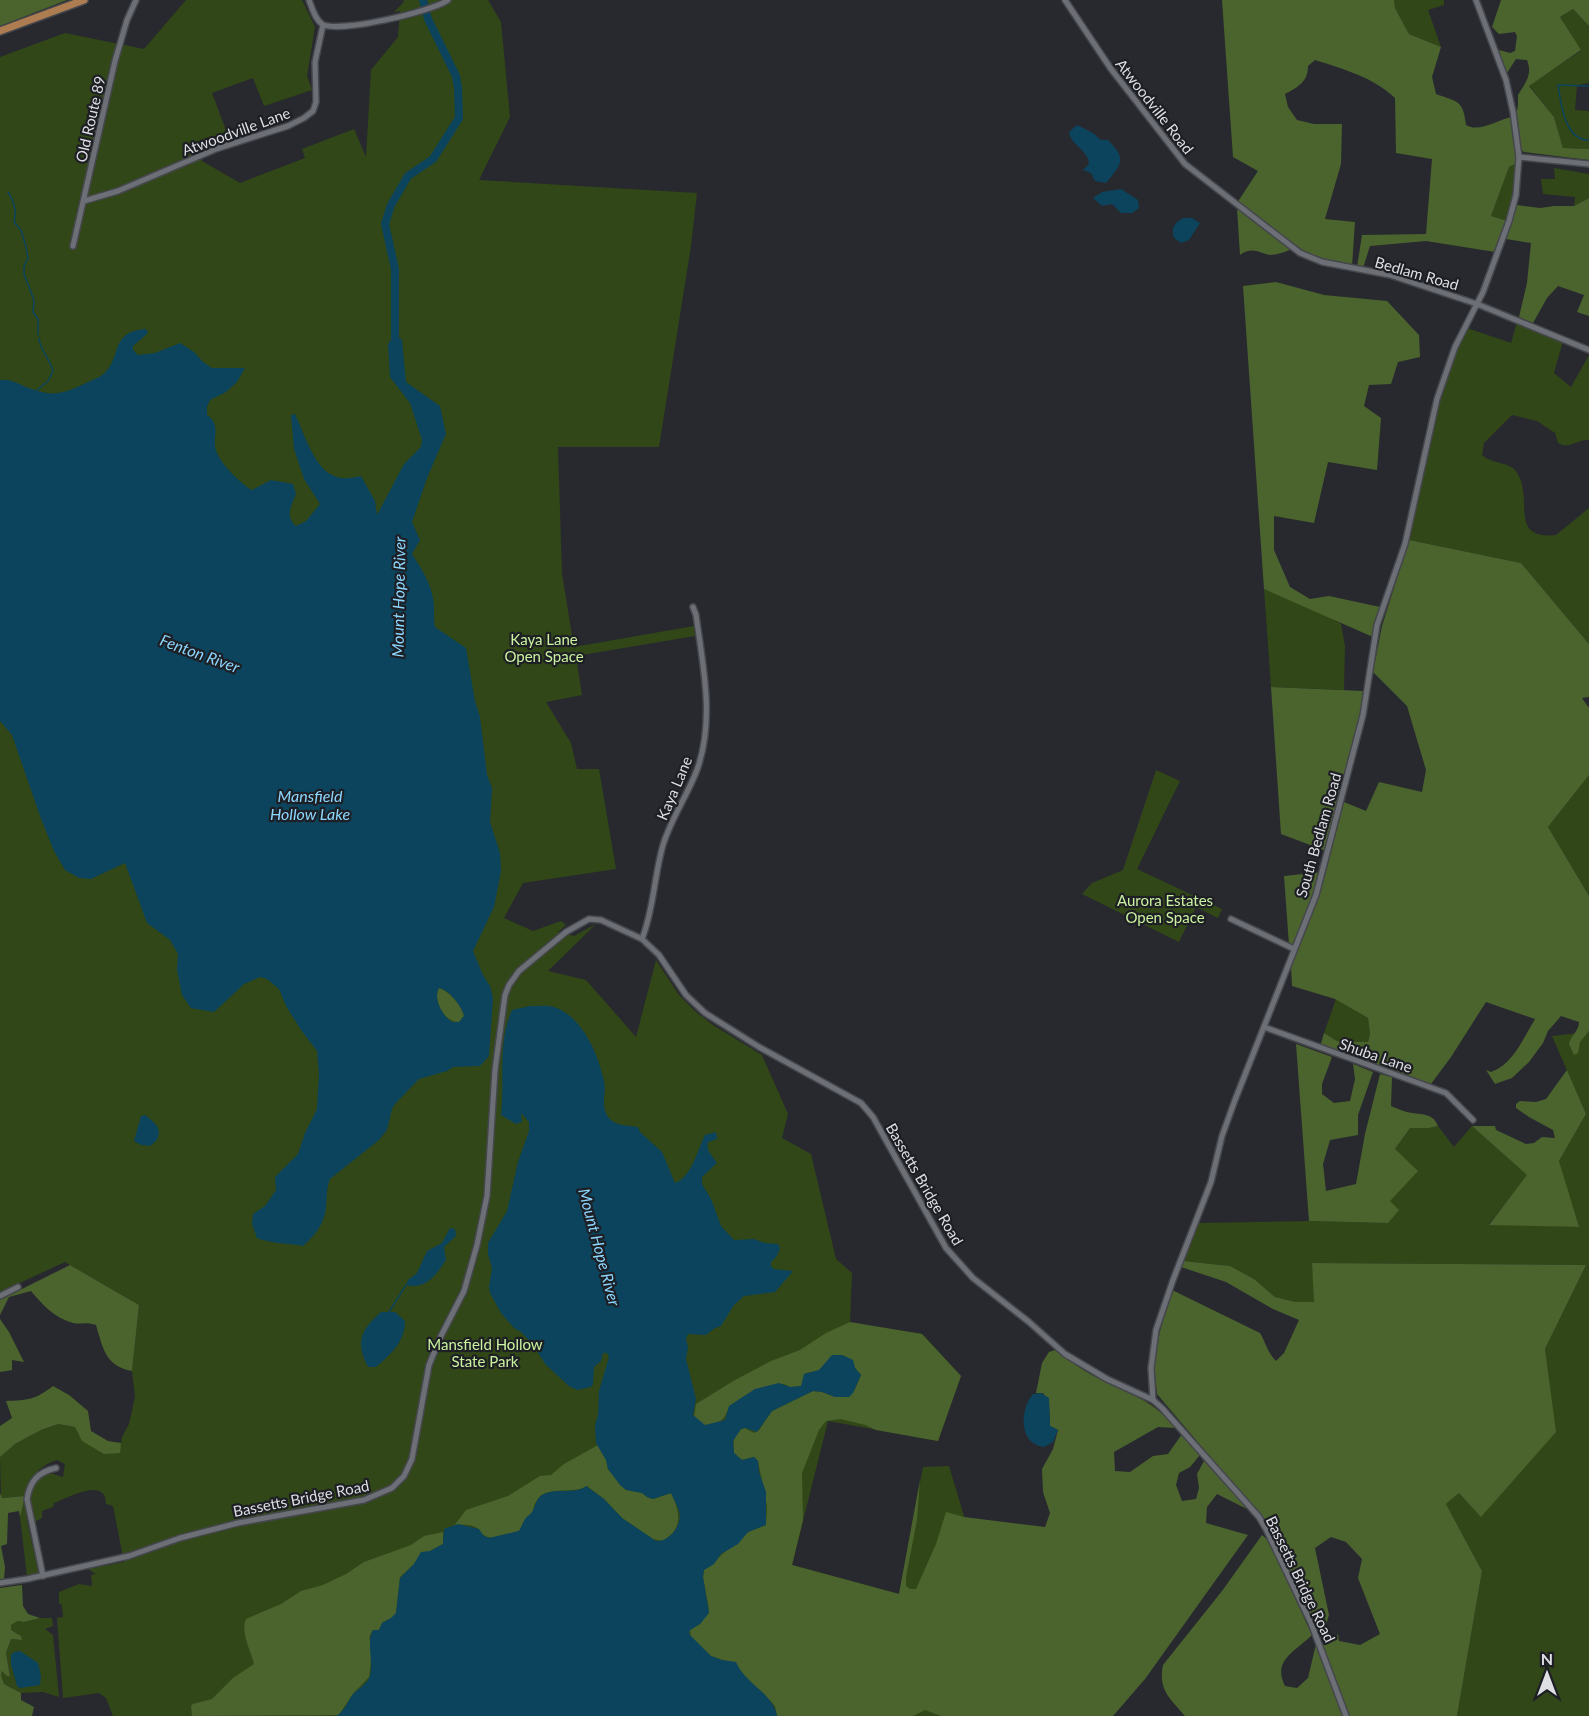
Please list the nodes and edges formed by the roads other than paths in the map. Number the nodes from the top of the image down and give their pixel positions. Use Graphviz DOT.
graph roads {
  1 [pos="84,0"];
  2 [pos="136,0"];
  3 [pos="309,0"];
  4 [pos="448,0"];
  5 [pos="1065,0"];
  6 [pos="1476,0"];
  7 [pos="323,25"];
  8 [pos="0,32"];
  9 [pos="1519,157"];
  10 [pos="1589,164"];
  11 [pos="84,201"];
  12 [pos="1244,211"];
  13 [pos="73,246"];
  14 [pos="1477,304"];
  15 [pos="1589,350"];
  16 [pos="693,607"];
  17 [pos="1231,919"];
  18 [pos="642,939"];
  19 [pos="1294,949"];
  20 [pos="1264,1027"];
  21 [pos="1473,1120"];
  22 [pos="18,1287"];
  23 [pos="0,1296"];
  24 [pos="1153,1400"];
  25 [pos="56,1468"];
  26 [pos="43,1576"];
  27 [pos="0,1584"];
  28 [pos="1346,1716"];
  1 -- 8 [label="main road"];
  2 -- 11 [label="street, Old Route 89"];
  3 -- 7 [label="street"];
  4 -- 7 [label="street"];
  5 -- 12 [label="street, Atwoodville Road"];
  6 -- 9 [label="street, South Bedlam Road"];
  7 -- 11 [label="street, Atwoodville Lane"];
  9 -- 10 [label="street"];
  9 -- 14 [label="street, South Bedlam Road"];
  11 -- 13 [label="street, Old Route 89"];
  12 -- 14 [label="street, Bedlam Road"];
  14 -- 15 [label="street, Bedlam Road"];
  14 -- 19 [label="street, South Bedlam Road"];
  16 -- 18 [label="street, Kaya Lane"];
  17 -- 19 [label="street"];
  18 -- 24 [label="street, Bassetts Bridge Road"];
  18 -- 26 [label="street, Bassetts Bridge Road"];
  19 -- 20 [label="street, South Bedlam Road"];
  20 -- 21 [label="street, Shuba Lane"];
  20 -- 24 [label="street, South Bedlam Road"];
  22 -- 23 [label="street"];
  24 -- 28 [label="street, Bassetts Bridge Road"];
  25 -- 26 [label="street"];
  26 -- 27 [label="street, Bassetts Bridge Road"];
}
